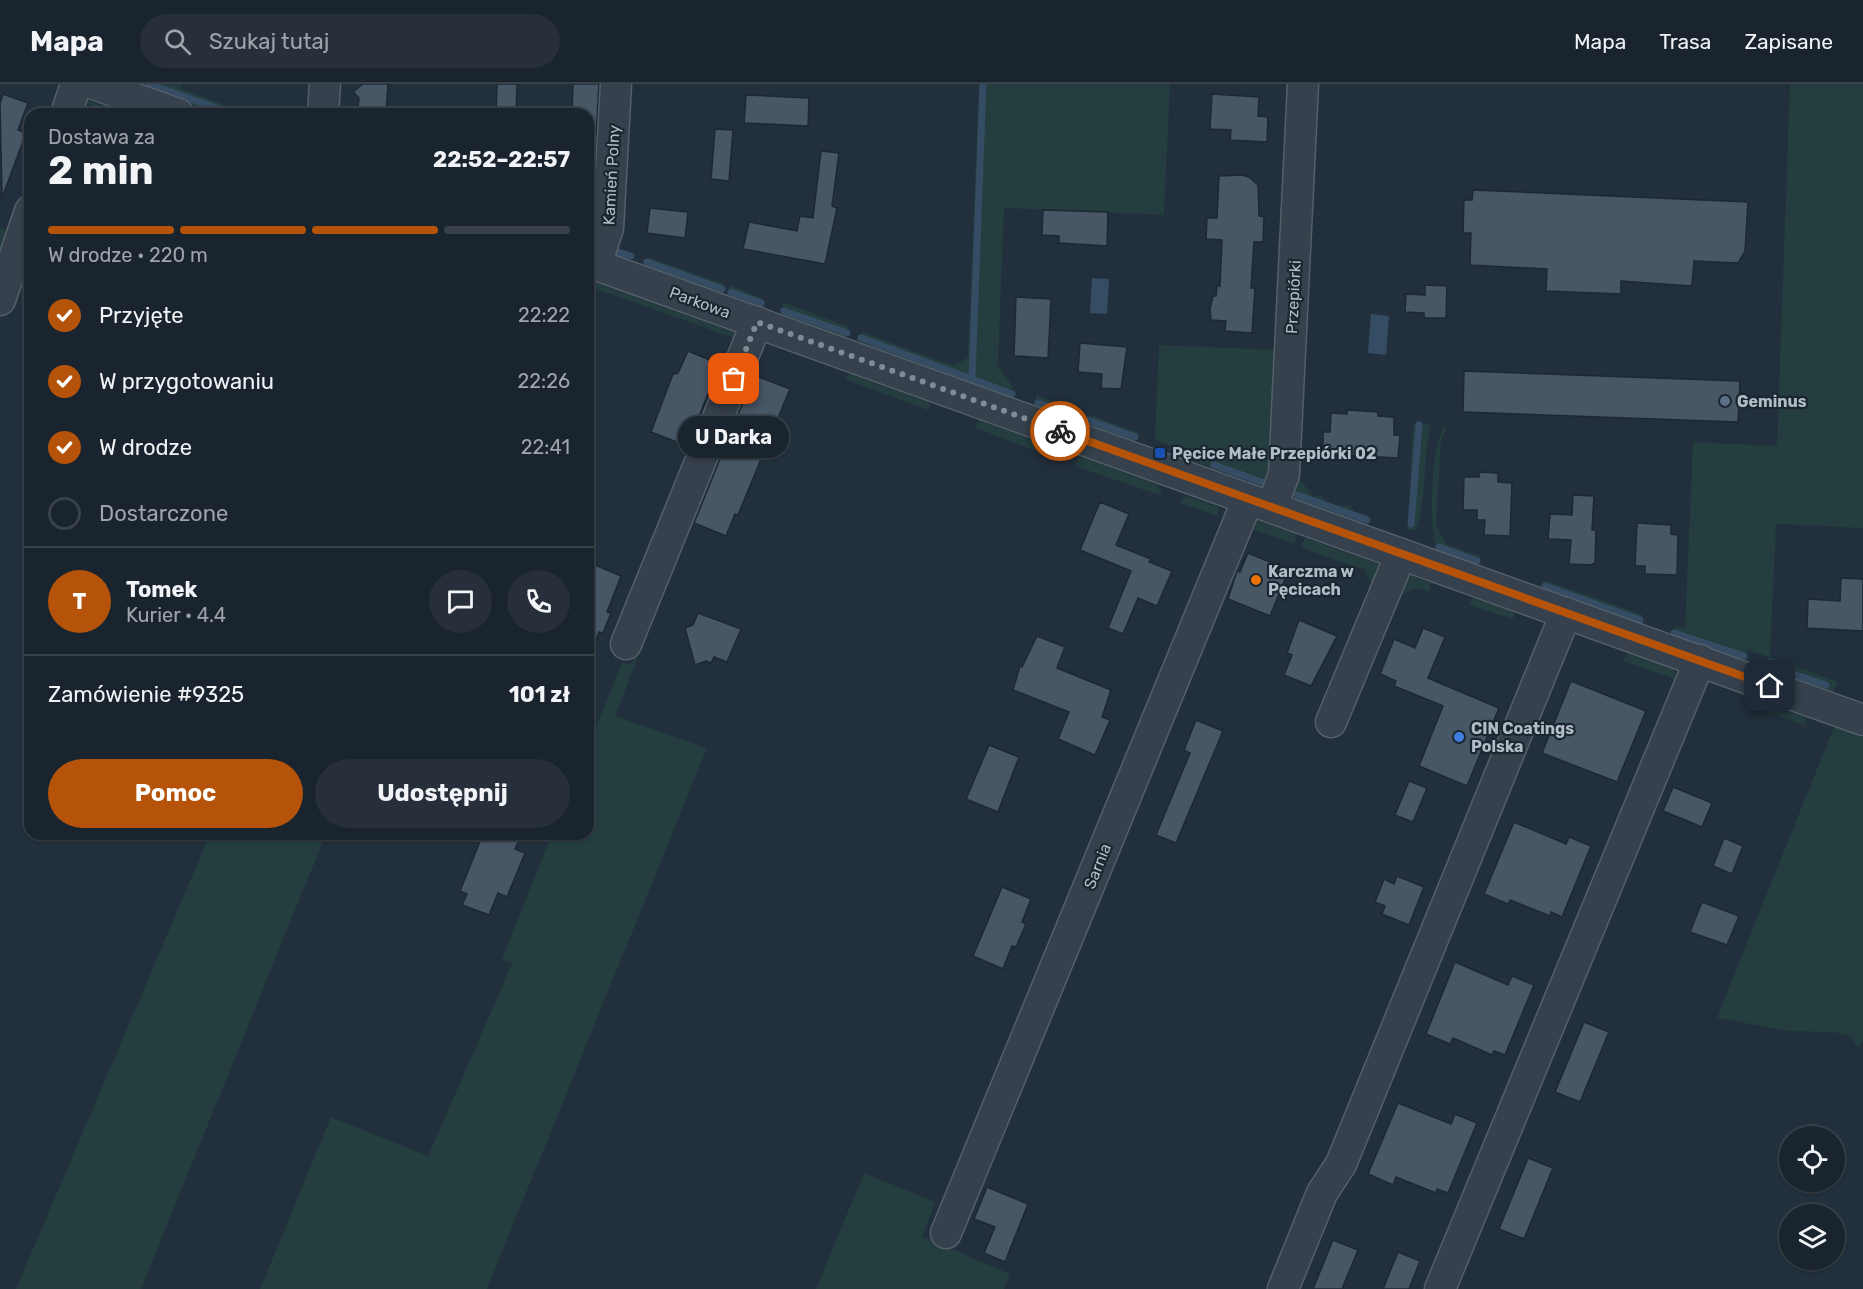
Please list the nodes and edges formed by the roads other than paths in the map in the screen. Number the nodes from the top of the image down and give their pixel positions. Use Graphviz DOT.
graph roads {
  1 [pos="76,84"];
  2 [pos="94,84"];
  3 [pos="325,84"];
  4 [pos="616,84"];
  5 [pos="1303,84"];
  6 [pos="68,108"];
  7 [pos="161,108"];
  8 [pos="323,108"];
  9 [pos="24,229"];
  10 [pos="594,259"];
  11 [pos="594,264"];
  12 [pos="0,300"];
  13 [pos="757,322"];
  14 [pos="1260,503"];
  15 [pos="1401,554"];
  16 [pos="1566,613"];
  17 [pos="626,644"];
  18 [pos="1700,660"];
  19 [pos="1863,720"];
  20 [pos="1331,722"];
  21 [pos="946,1233"];
  22 [pos="1283,1289"];
  23 [pos="1440,1289"];
  1 -- 6 [label="street"];
  2 -- 7 [label="street"];
  3 -- 8 [label="street"];
  4 -- 10 [label="street, Kamień Polny"];
  5 -- 14 [label="street, Przepiórki"];
  9 -- 12 [label="street"];
  11 -- 13 [label="street, Parkowa"];
  13 -- 14 [label="street, Parkowa"];
  13 -- 17 [label="street"];
  14 -- 15 [label="street, Parkowa"];
  14 -- 21 [label="street, Sarnia"];
  15 -- 16 [label="street, Parkowa"];
  15 -- 20 [label="street"];
  16 -- 18 [label="street, Parkowa"];
  16 -- 22 [label="street"];
  18 -- 19 [label="street, Parkowa"];
  18 -- 23 [label="street"];
}
